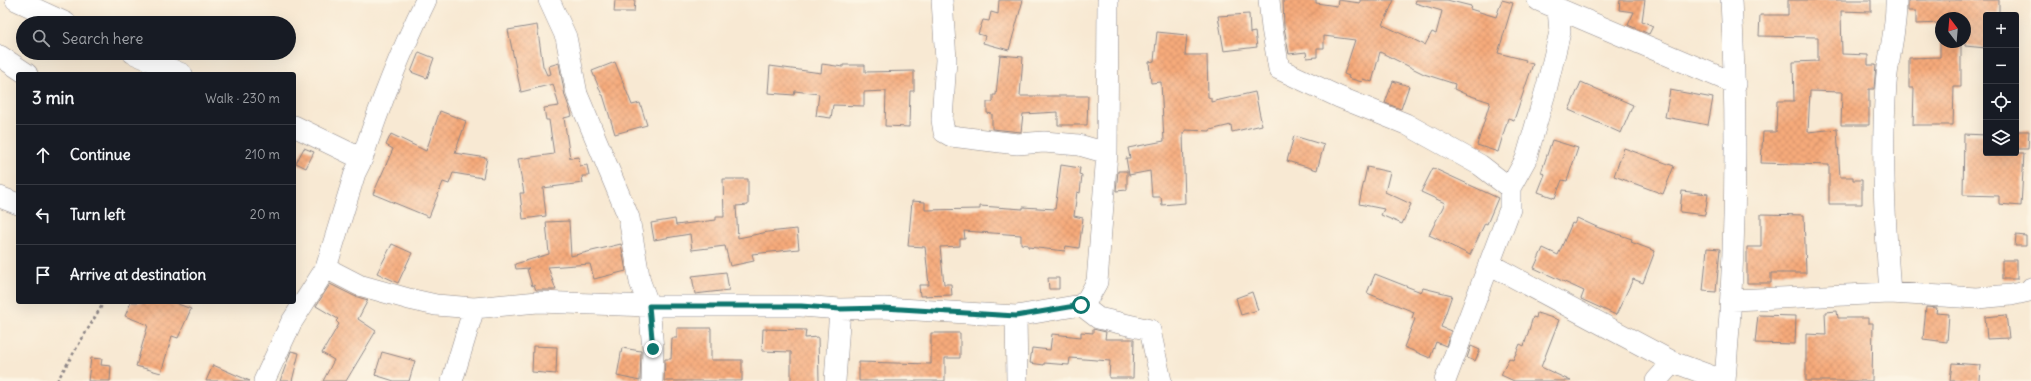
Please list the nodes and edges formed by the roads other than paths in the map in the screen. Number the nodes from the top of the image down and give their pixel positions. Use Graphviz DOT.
graph roads {
  1 [pos="16,0"];
  2 [pos="426,0"];
  3 [pos="549,0"];
  4 [pos="942,0"];
  5 [pos="1108,0"];
  6 [pos="1269,0"];
  7 [pos="1538,0"];
  8 [pos="1731,0"];
  9 [pos="1896,0"];
  10 [pos="1558,9"];
  11 [pos="51,16"];
  12 [pos="0,56"];
  13 [pos="150,60"];
  14 [pos="24,72"];
  15 [pos="177,72"];
  16 [pos="1736,84"];
  17 [pos="296,127"];
  18 [pos="1107,153"];
  19 [pos="362,159"];
  20 [pos="1510,188"];
  21 [pos="0,197"];
  22 [pos="16,203"];
  23 [pos="1489,264"];
  24 [pos="326,268"];
  25 [pos="2031,288"];
  26 [pos="1890,294"];
  27 [pos="1732,300"];
  28 [pos="1081,305"];
  29 [pos="649,306"];
  30 [pos="474,308"];
  31 [pos="840,309"];
  32 [pos="1016,316"];
  33 [pos="1674,362"];
  34 [pos="264,381"];
  35 [pos="452,381"];
  36 [pos="652,381"];
  37 [pos="835,381"];
  38 [pos="1017,381"];
  39 [pos="1161,381"];
  40 [pos="1445,381"];
  41 [pos="1656,381"];
  42 [pos="1725,381"];
  1 -- 11 [label="street"];
  2 -- 19 [label="street"];
  3 -- 29 [label="street"];
  4 -- 18 [label="street"];
  5 -- 18 [label="street"];
  6 -- 20 [label="street"];
  7 -- 10 [label="street"];
  8 -- 16 [label="street"];
  9 -- 26 [label="street"];
  10 -- 16 [label="street"];
  10 -- 20 [label="street"];
  12 -- 14 [label="street"];
  13 -- 15 [label="street"];
  16 -- 27 [label="street"];
  17 -- 19 [label="street"];
  18 -- 28 [label="street"];
  19 -- 24 [label="street"];
  20 -- 23 [label="street"];
  21 -- 22 [label="street"];
  23 -- 33 [label="street"];
  23 -- 40 [label="street"];
  24 -- 30 [label="street"];
  24 -- 34 [label="street"];
  25 -- 26 [label="street"];
  26 -- 27 [label="street"];
  27 -- 42 [label="street"];
  28 -- 32 [label="street"];
  28 -- 39 [label="street"];
  29 -- 30 [label="street"];
  29 -- 31 [label="street"];
  29 -- 36 [label="street"];
  30 -- 35 [label="street"];
  31 -- 32 [label="street"];
  31 -- 37 [label="street"];
  32 -- 38 [label="street"];
  33 -- 41 [label="street"];
  33 -- 42 [label="street"];
}
